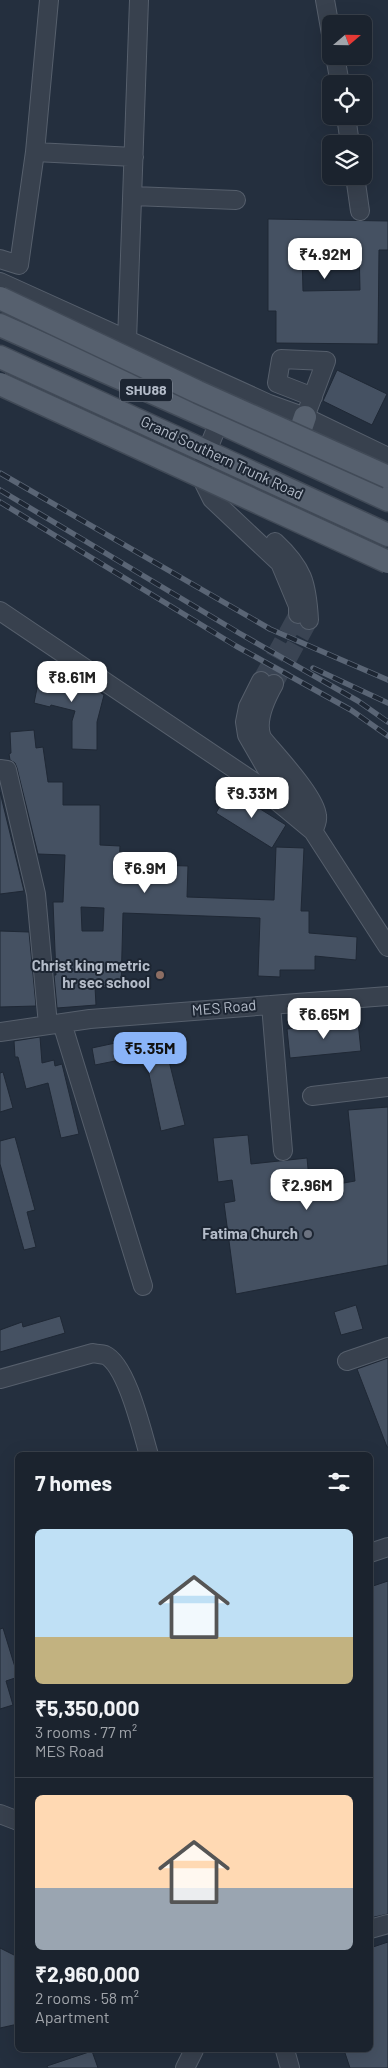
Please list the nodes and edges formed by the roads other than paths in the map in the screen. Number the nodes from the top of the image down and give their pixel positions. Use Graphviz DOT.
graph roads {
  1 [pos="49,0"];
  2 [pos="139,0"];
  3 [pos="325,0"];
  4 [pos="328,15"];
  5 [pos="35,152"];
  6 [pos="134,157"];
  7 [pos="356,185"];
  8 [pos="133,196"];
  9 [pos="236,200"];
  10 [pos="360,211"];
  11 [pos="0,259"];
  12 [pos="0,282"];
  13 [pos="0,298"];
  14 [pos="0,325"];
  15 [pos="127,341"];
  16 [pos="0,357"];
  17 [pos="0,384"];
  18 [pos="309,407"];
  19 [pos="219,422"];
  20 [pos="207,451"];
  21 [pos="291,456"];
  22 [pos="388,457"];
  23 [pos="233,463"];
  24 [pos="388,477"];
  25 [pos="388,500"];
  26 [pos="388,536"];
  27 [pos="388,562"];
  28 [pos="0,610"];
  29 [pos="267,683"];
  30 [pos="0,769"];
  31 [pos="308,827"];
  32 [pos="388,947"];
  33 [pos="388,996"];
  34 [pos="271,1005"];
  35 [pos="55,1024"];
  36 [pos="0,1032"];
  37 [pos="388,1087"];
  38 [pos="312,1096"];
  39 [pos="283,1151"];
  40 [pos="143,1286"];
  41 [pos="388,1347"];
  42 [pos="347,1361"];
  43 [pos="0,1379"];
  44 [pos="148,1452"];
  45 [pos="388,1547"];
  46 [pos="373,1552"];
  47 [pos="0,1814"];
  48 [pos="15,1820"];
  49 [pos="388,1924"];
  50 [pos="373,1928"];
  51 [pos="193,2052"];
  52 [pos="286,2052"];
  53 [pos="185,2068"];
  54 [pos="290,2068"];
  1 -- 5 [label="street"];
  2 -- 6 [label="street"];
  3 -- 4 [label="street"];
  5 -- 6 [label="street"];
  5 -- 11 [label="street"];
  6 -- 8 [label="street"];
  7 -- 10 [label="street"];
  8 -- 9 [label="street"];
  8 -- 15 [label="street"];
  12 -- 15 [label="street"];
  13 -- 24 [label="main road, bridge"];
  14 -- 19 [label="main road, Grand Southern Trunk Road / SHU88"];
  15 -- 18 [label="street"];
  16 -- 20 [label="main road, Grand Southern Trunk Road / SHU88"];
  17 -- 27 [label="main road, bridge"];
  18 -- 21 [label="main road"];
  18 -- 22 [label="street"];
  19 -- 20 [label="street"];
  19 -- 21 [label="main road, Grand Southern Trunk Road / SHU88"];
  20 -- 23 [label="main road, Grand Southern Trunk Road / SHU88"];
  20 -- 23 [label="street"];
  21 -- 25 [label="main road, Grand Southern Trunk Road / SHU88"];
  23 -- 26 [label="main road, Grand Southern Trunk Road / SHU88"];
  28 -- 31 [label="street"];
  29 -- 31 [label="street"];
  30 -- 35 [label="street"];
  31 -- 32 [label="street"];
  33 -- 34 [label="street, MES Road"];
  34 -- 35 [label="street, MES Road"];
  34 -- 39 [label="street"];
  35 -- 36 [label="street, MES Road"];
  35 -- 40 [label="street"];
  37 -- 38 [label="street"];
  41 -- 42 [label="street"];
  43 -- 44 [label="street"];
  45 -- 46 [label="street"];
  47 -- 48 [label="street"];
  49 -- 50 [label="street"];
  51 -- 53 [label="street"];
  52 -- 54 [label="street"];
}
